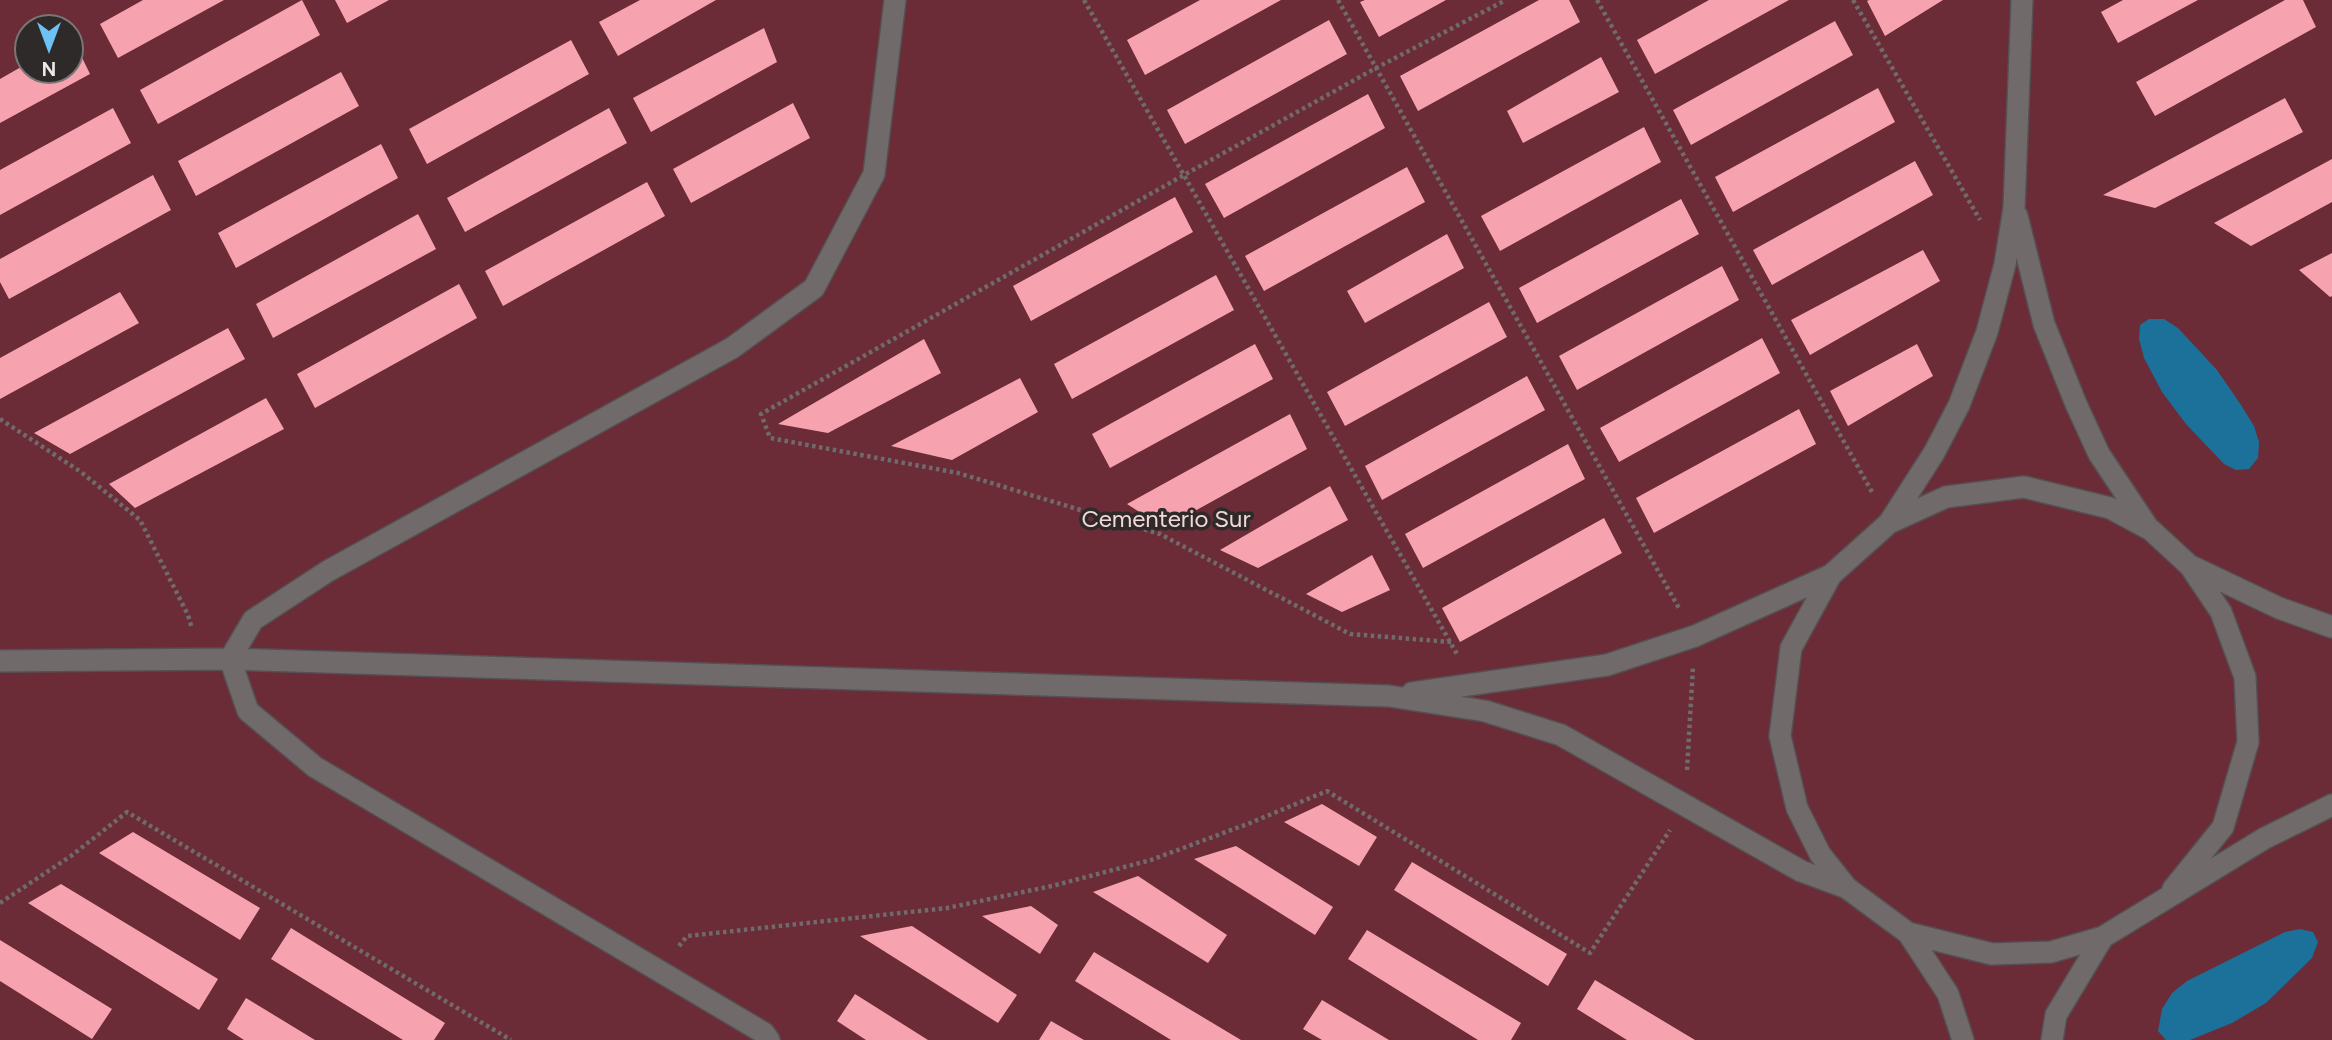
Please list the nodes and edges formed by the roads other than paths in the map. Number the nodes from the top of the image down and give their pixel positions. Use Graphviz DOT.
graph roads {
  1 [pos="895,0"];
  2 [pos="2022,0"];
  3 [pos="2014,208"];
  4 [pos="1889,523"];
  5 [pos="2151,530"];
  6 [pos="2190,566"];
  7 [pos="1831,575"];
  8 [pos="2332,627"];
  9 [pos="230,659"];
  10 [pos="0,661"];
  11 [pos="1390,696"];
  12 [pos="2332,805"];
  13 [pos="1847,888"];
  14 [pos="2163,902"];
  15 [pos="1908,933"];
  16 [pos="2103,937"];
  17 [pos="769,1040"];
  18 [pos="1963,1040"];
  19 [pos="2052,1040"];
  1 -- 9 [label="lane"];
  2 -- 3 [label="lane"];
  3 -- 4 [label="lane"];
  3 -- 5 [label="lane"];
  4 -- 5 [label="lane"];
  4 -- 7 [label="lane"];
  5 -- 6 [label="lane"];
  6 -- 8 [label="lane"];
  6 -- 14 [label="lane"];
  7 -- 11 [label="lane"];
  7 -- 13 [label="lane"];
  9 -- 10 [label="lane"];
  9 -- 11 [label="lane"];
  9 -- 17 [label="lane"];
  11 -- 13 [label="lane"];
  12 -- 14 [label="lane"];
  13 -- 15 [label="lane"];
  14 -- 16 [label="lane"];
  15 -- 16 [label="lane"];
  15 -- 18 [label="lane"];
  16 -- 19 [label="lane"];
}
